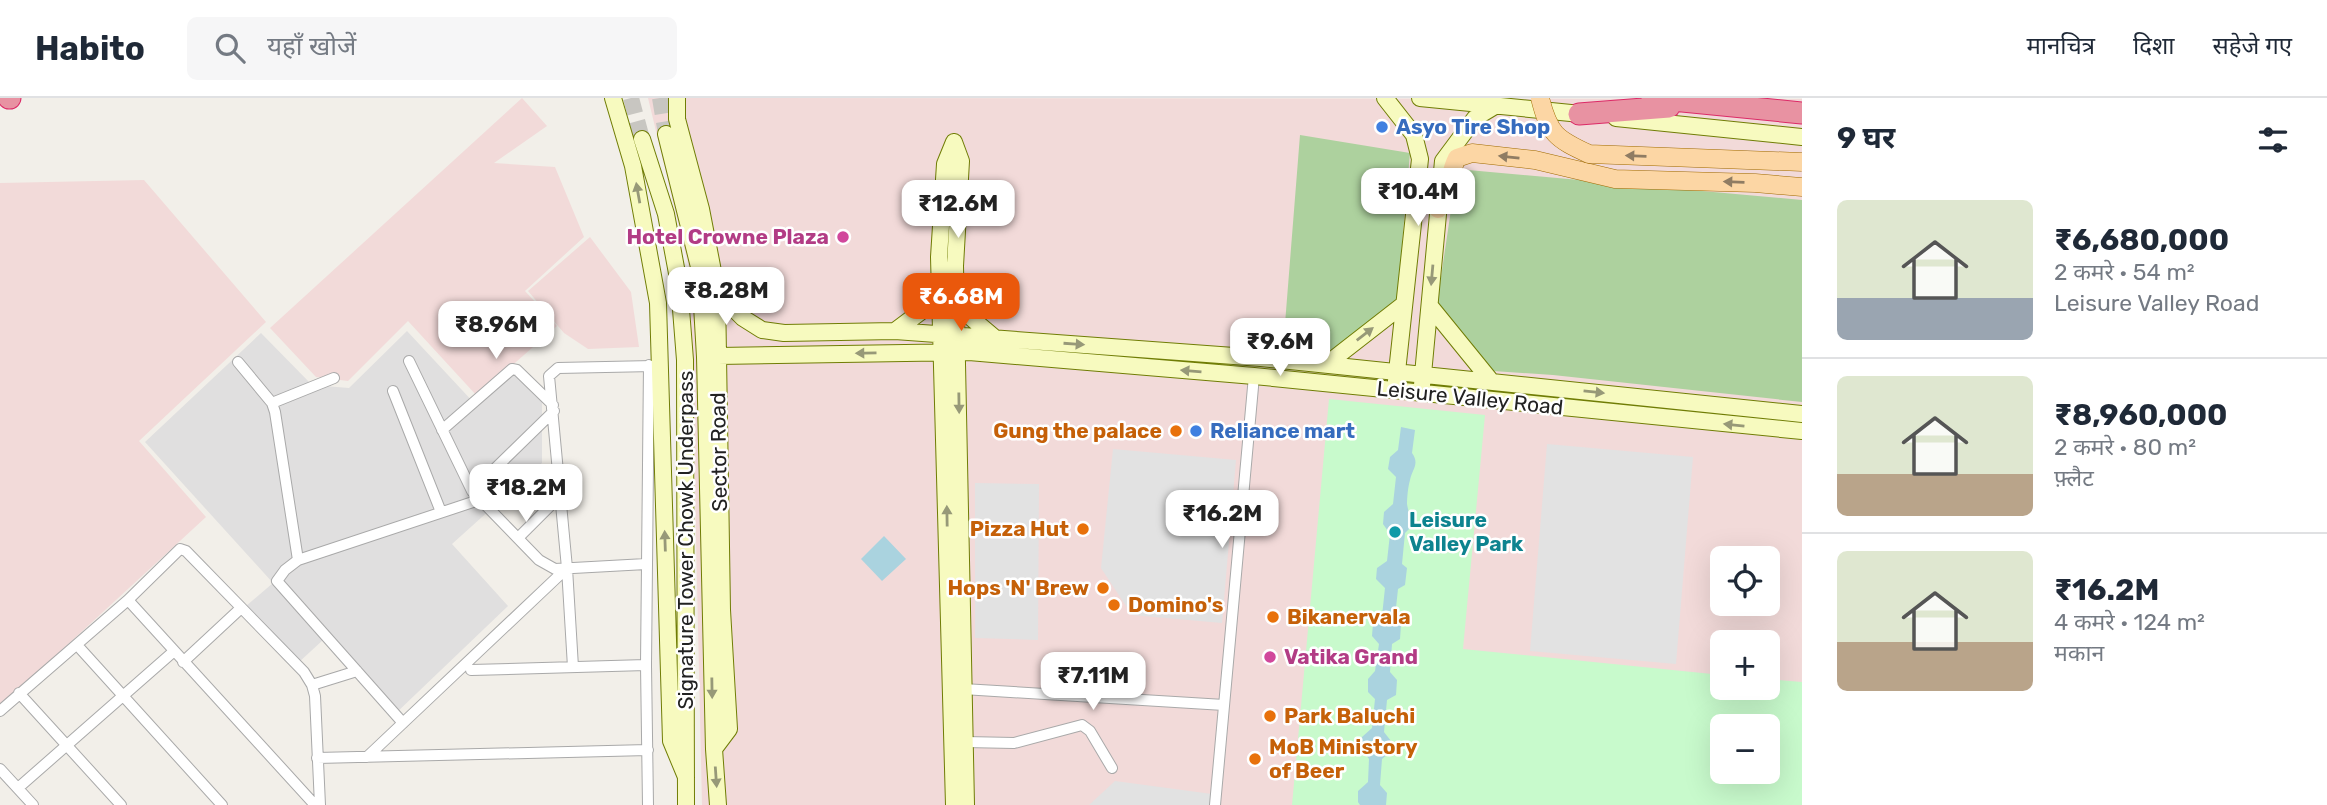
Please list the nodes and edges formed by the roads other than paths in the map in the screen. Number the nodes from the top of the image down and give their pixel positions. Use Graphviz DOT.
graph roads {
  1 [pos="10,98"];
  2 [pos="613,98"];
  3 [pos="624,98"];
  4 [pos="677,98"];
  5 [pos="688,98"];
  6 [pos="1385,98"];
  7 [pos="1420,98"];
  8 [pos="1540,98"];
  9 [pos="1653,98"];
  10 [pos="0,99"];
  11 [pos="1710,104"];
  12 [pos="1495,106"];
  13 [pos="1802,113"];
  14 [pos="1579,114"];
  15 [pos="620,119"];
  16 [pos="666,134"];
  17 [pos="1802,137"];
  18 [pos="642,139"];
  19 [pos="684,144"];
  20 [pos="1802,162"];
  21 [pos="1802,187"];
  22 [pos="1438,209"];
  23 [pos="939,290"];
  24 [pos="717,292"];
  25 [pos="956,300"];
  26 [pos="1404,304"];
  27 [pos="1430,306"];
  28 [pos="1401,330"];
  29 [pos="895,331"];
  30 [pos="1427,335"];
  31 [pos="995,338"];
  32 [pos="952,340"];
  33 [pos="940,351"];
  34 [pos="718,356"];
  35 [pos="238,362"];
  36 [pos="409,362"];
  37 [pos="1327,365"];
  38 [pos="654,366"];
  39 [pos="1397,372"];
  40 [pos="1424,374"];
  41 [pos="1254,376"];
  42 [pos="334,379"];
  43 [pos="1491,381"];
  44 [pos="393,391"];
  45 [pos="1394,391"];
  46 [pos="1422,393"];
  47 [pos="272,403"];
  48 [pos="553,408"];
  49 [pos="1802,414"];
  50 [pos="442,430"];
  51 [pos="1802,432"];
  52 [pos="475,495"];
  53 [pos="559,497"];
  54 [pos="441,512"];
  55 [pos="518,538"];
  56 [pos="298,560"];
  57 [pos="646,564"];
  58 [pos="567,568"];
  59 [pos="128,600"];
  60 [pos="240,609"];
  61 [pos="76,645"];
  62 [pos="173,652"];
  63 [pos="183,663"];
  64 [pos="646,665"];
  65 [pos="573,667"];
  66 [pos="471,670"];
  67 [pos="357,671"];
  68 [pos="312,685"];
  69 [pos="963,689"];
  70 [pos="19,694"];
  71 [pos="122,696"];
  72 [pos="1224,705"];
  73 [pos="0,711"];
  74 [pos="403,723"];
  75 [pos="965,742"];
  76 [pos="66,746"];
  77 [pos="714,749"];
  78 [pos="648,750"];
  79 [pos="367,757"];
  80 [pos="317,758"];
  81 [pos="1112,768"];
  82 [pos="0,769"];
  83 [pos="686,778"];
  84 [pos="18,788"];
  85 [pos="33,805"];
  86 [pos="121,805"];
  87 [pos="222,805"];
  88 [pos="318,805"];
  89 [pos="648,805"];
  90 [pos="686,805"];
  91 [pos="718,805"];
  92 [pos="954,805"];
  93 [pos="966,805"];
  94 [pos="1215,805"];
  1 -- 10 [label="street"];
  2 -- 15 [label="street"];
  3 -- 15 [label="street"];
  4 -- 19 [label="street, Sector Road"];
  5 -- 19 [label="street"];
  6 -- 26 [label="street"];
  7 -- 12 [label="street"];
  20 -- 8 [label="main road, one-way, bridge"];
  9 -- 11 [label="highway"];
  11 -- 13 [label="highway"];
  11 -- 14 [label="highway"];
  12 -- 14 [label="street"];
  12 -- 22 [label="street"];
  14 -- 17 [label="street"];
  38 -- 15 [label="street, one-way"];
  16 -- 77 [label="street, Signature Tower Chowk Underpass, one-way"];
  18 -- 83 [label="street, Signature Tower Chowk Underpass"];
  19 -- 24 [label="street, Sector Road"];
  21 -- 22 [label="main road, one-way"];
  22 -- 27 [label="street, one-way"];
  23 -- 25 [label="street"];
  23 -- 29 [label="street"];
  23 -- 32 [label="street"];
  24 -- 29 [label="street, Leisure Valley Road"];
  24 -- 34 [label="street, Sector Road"];
  25 -- 31 [label="street"];
  25 -- 32 [label="street"];
  26 -- 28 [label="street"];
  37 -- 26 [label="street, one-way"];
  27 -- 30 [label="street"];
  27 -- 43 [label="street"];
  28 -- 30 [label="street"];
  28 -- 39 [label="street"];
  29 -- 32 [label="street, Leisure Valley Road"];
  30 -- 40 [label="street"];
  31 -- 32 [label="street, Leisure Valley Road"];
  31 -- 37 [label="street, Leisure Valley Road, one-way"];
  32 -- 33 [label="street"];
  41 -- 32 [label="street, Leisure Valley Road, one-way"];
  32 -- 69 [label="street, one-way"];
  33 -- 34 [label="street, one-way"];
  92 -- 33 [label="street, one-way"];
  34 -- 77 [label="street, Sector Road"];
  35 -- 47 [label="street"];
  36 -- 50 [label="street"];
  37 -- 39 [label="street, Leisure Valley Road"];
  38 -- 48 [label="street"];
  38 -- 57 [label="street"];
  83 -- 38 [label="street, one-way"];
  39 -- 40 [label="street, Leisure Valley Road"];
  39 -- 45 [label="street"];
  40 -- 43 [label="street, Leisure Valley Road"];
  40 -- 46 [label="street"];
  41 -- 45 [label="street, Leisure Valley Road"];
  41 -- 72 [label="street"];
  42 -- 47 [label="street"];
  43 -- 49 [label="street, Leisure Valley Road, one-way"];
  44 -- 54 [label="street"];
  45 -- 46 [label="street, Leisure Valley Road"];
  51 -- 46 [label="street, Leisure Valley Road, one-way"];
  47 -- 56 [label="street"];
  48 -- 50 [label="street"];
  48 -- 52 [label="street"];
  48 -- 53 [label="street"];
  50 -- 52 [label="street"];
  52 -- 54 [label="street"];
  52 -- 55 [label="street"];
  53 -- 55 [label="street"];
  53 -- 58 [label="street"];
  54 -- 56 [label="street"];
  55 -- 58 [label="street"];
  56 -- 67 [label="street"];
  57 -- 58 [label="street"];
  57 -- 64 [label="street"];
  58 -- 65 [label="street"];
  58 -- 74 [label="street"];
  59 -- 60 [label="street"];
  59 -- 61 [label="street"];
  59 -- 62 [label="street"];
  60 -- 63 [label="street"];
  60 -- 68 [label="street"];
  61 -- 70 [label="street"];
  61 -- 71 [label="street"];
  62 -- 63 [label="street"];
  62 -- 71 [label="street"];
  63 -- 88 [label="street"];
  64 -- 65 [label="street"];
  64 -- 78 [label="street"];
  65 -- 66 [label="street"];
  67 -- 68 [label="street"];
  67 -- 74 [label="street"];
  68 -- 80 [label="street"];
  69 -- 72 [label="street"];
  69 -- 75 [label="street"];
  70 -- 73 [label="street"];
  70 -- 76 [label="street"];
  71 -- 76 [label="street"];
  71 -- 87 [label="street"];
  72 -- 94 [label="street"];
  74 -- 79 [label="street"];
  75 -- 81 [label="street"];
  75 -- 93 [label="street"];
  76 -- 84 [label="street"];
  76 -- 86 [label="street"];
  77 -- 91 [label="street, Sector Road, one-way"];
  78 -- 79 [label="street"];
  78 -- 89 [label="street"];
  79 -- 80 [label="street"];
  80 -- 88 [label="street"];
  82 -- 84 [label="street"];
  83 -- 90 [label="street"];
  84 -- 85 [label="street"];
}
